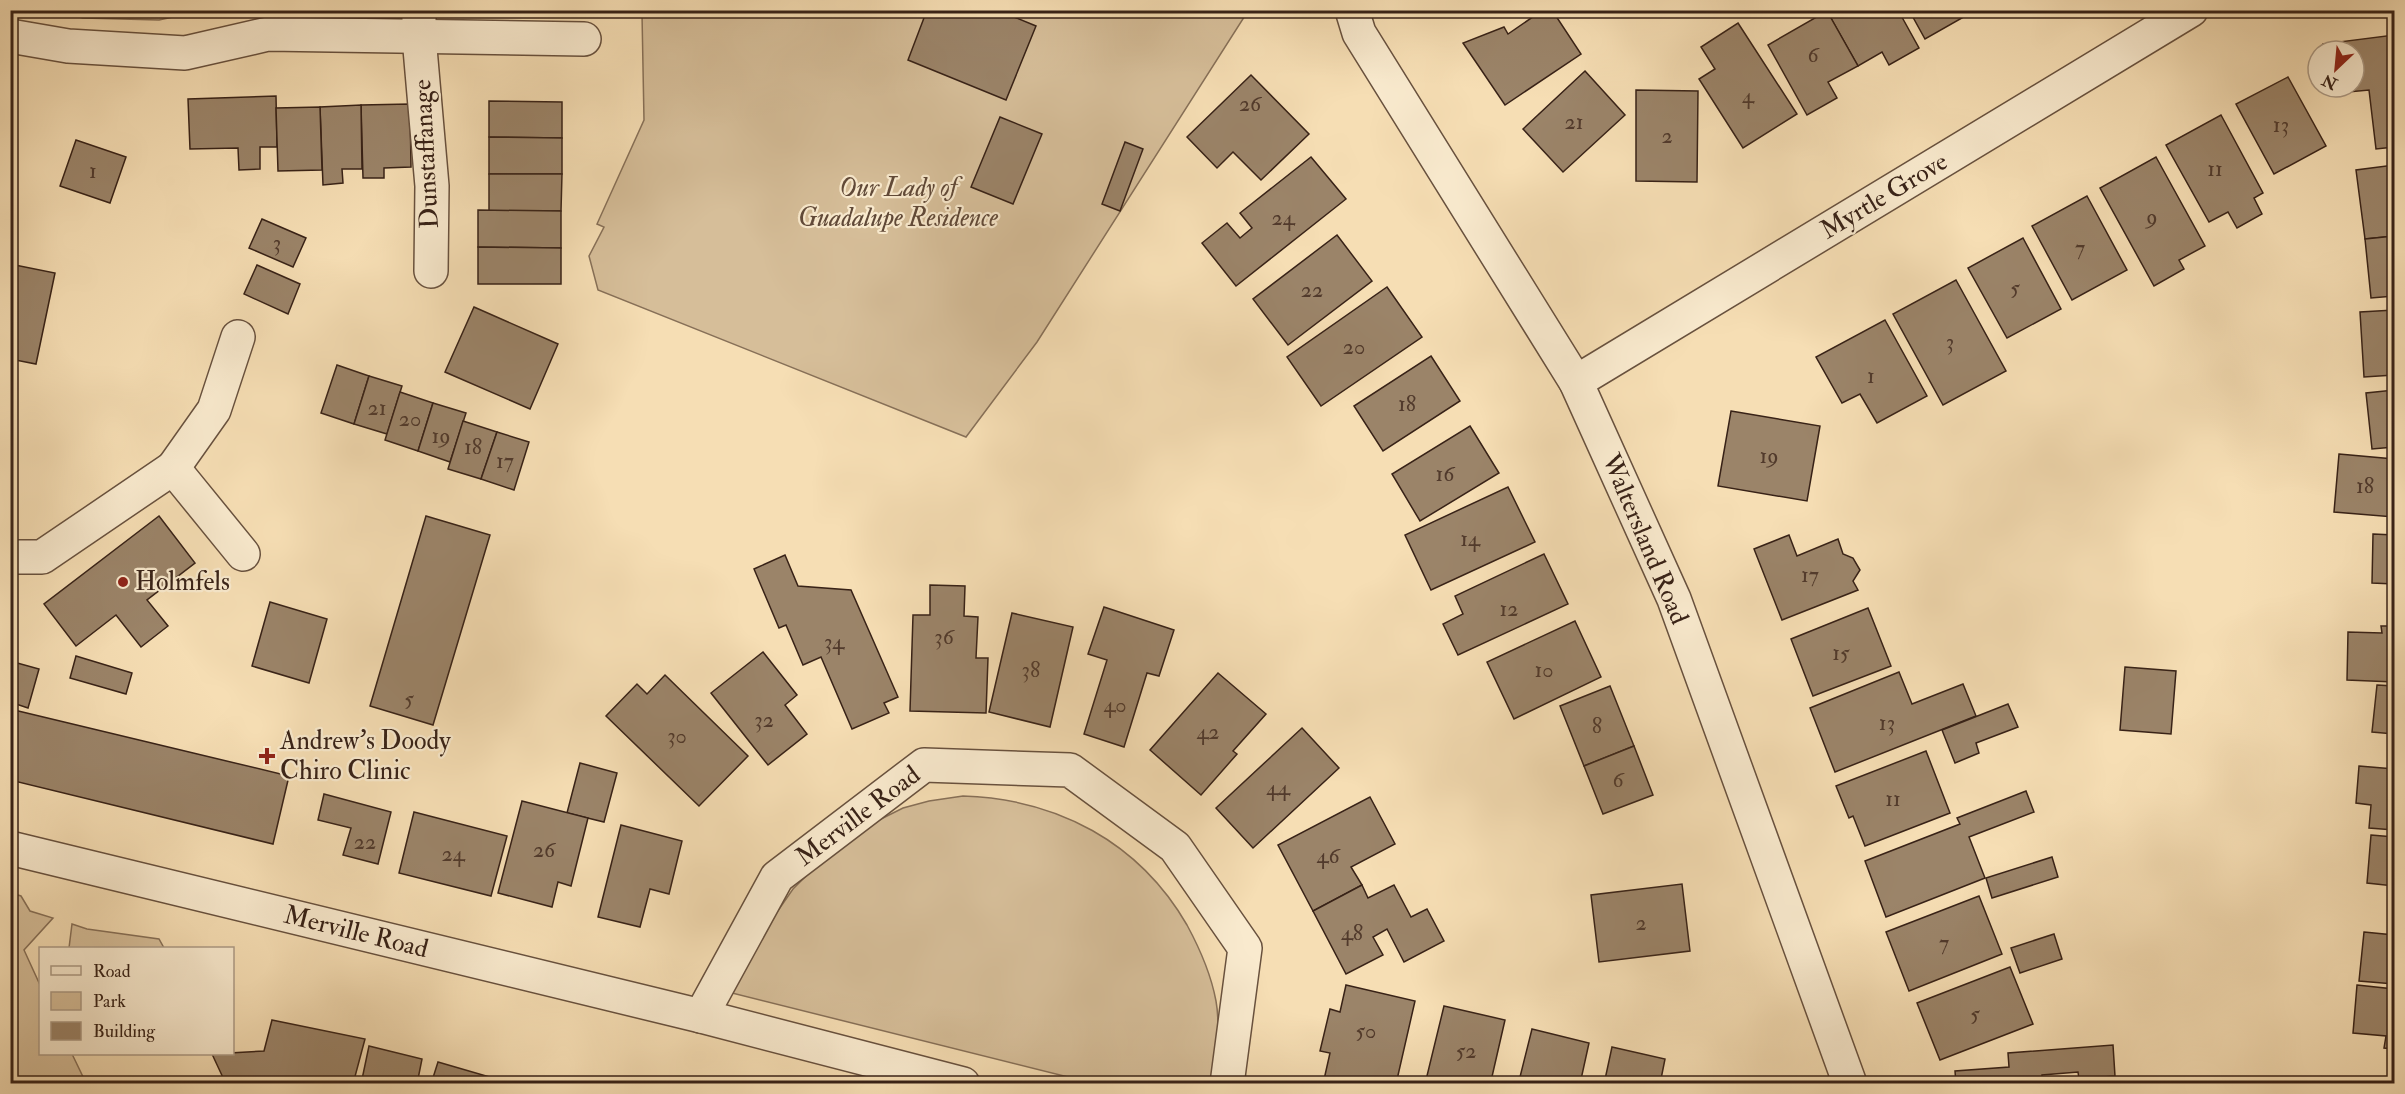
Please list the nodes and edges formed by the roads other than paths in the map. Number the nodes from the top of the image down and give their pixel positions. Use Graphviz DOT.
graph roads {
  1 [pos="2191,10"];
  2 [pos="1355,22"];
  3 [pos="419,24"];
  4 [pos="10,36"];
  5 [pos="584,39"];
  6 [pos="430,271"];
  7 [pos="238,337"];
  8 [pos="1576,382"];
  9 [pos="173,468"];
  10 [pos="243,554"];
  11 [pos="10,557"];
  12 [pos="10,848"];
  13 [pos="701,1016"];
  14 [pos="963,1083"];
  15 [pos="1227,1083"];
  16 [pos="1850,1083"];
  1 -- 8 [label="street, Myrtle Grove"];
  2 -- 8 [label="street, Waltersland Road"];
  3 -- 4 [label="street"];
  3 -- 5 [label="street"];
  3 -- 6 [label="street, Dunstaffanage"];
  7 -- 9 [label="street"];
  8 -- 16 [label="street, Waltersland Road"];
  9 -- 10 [label="street"];
  9 -- 11 [label="street"];
  12 -- 13 [label="street, Merville Road"];
  13 -- 14 [label="street, Merville Road"];
  13 -- 15 [label="street, Merville Road"];
}
